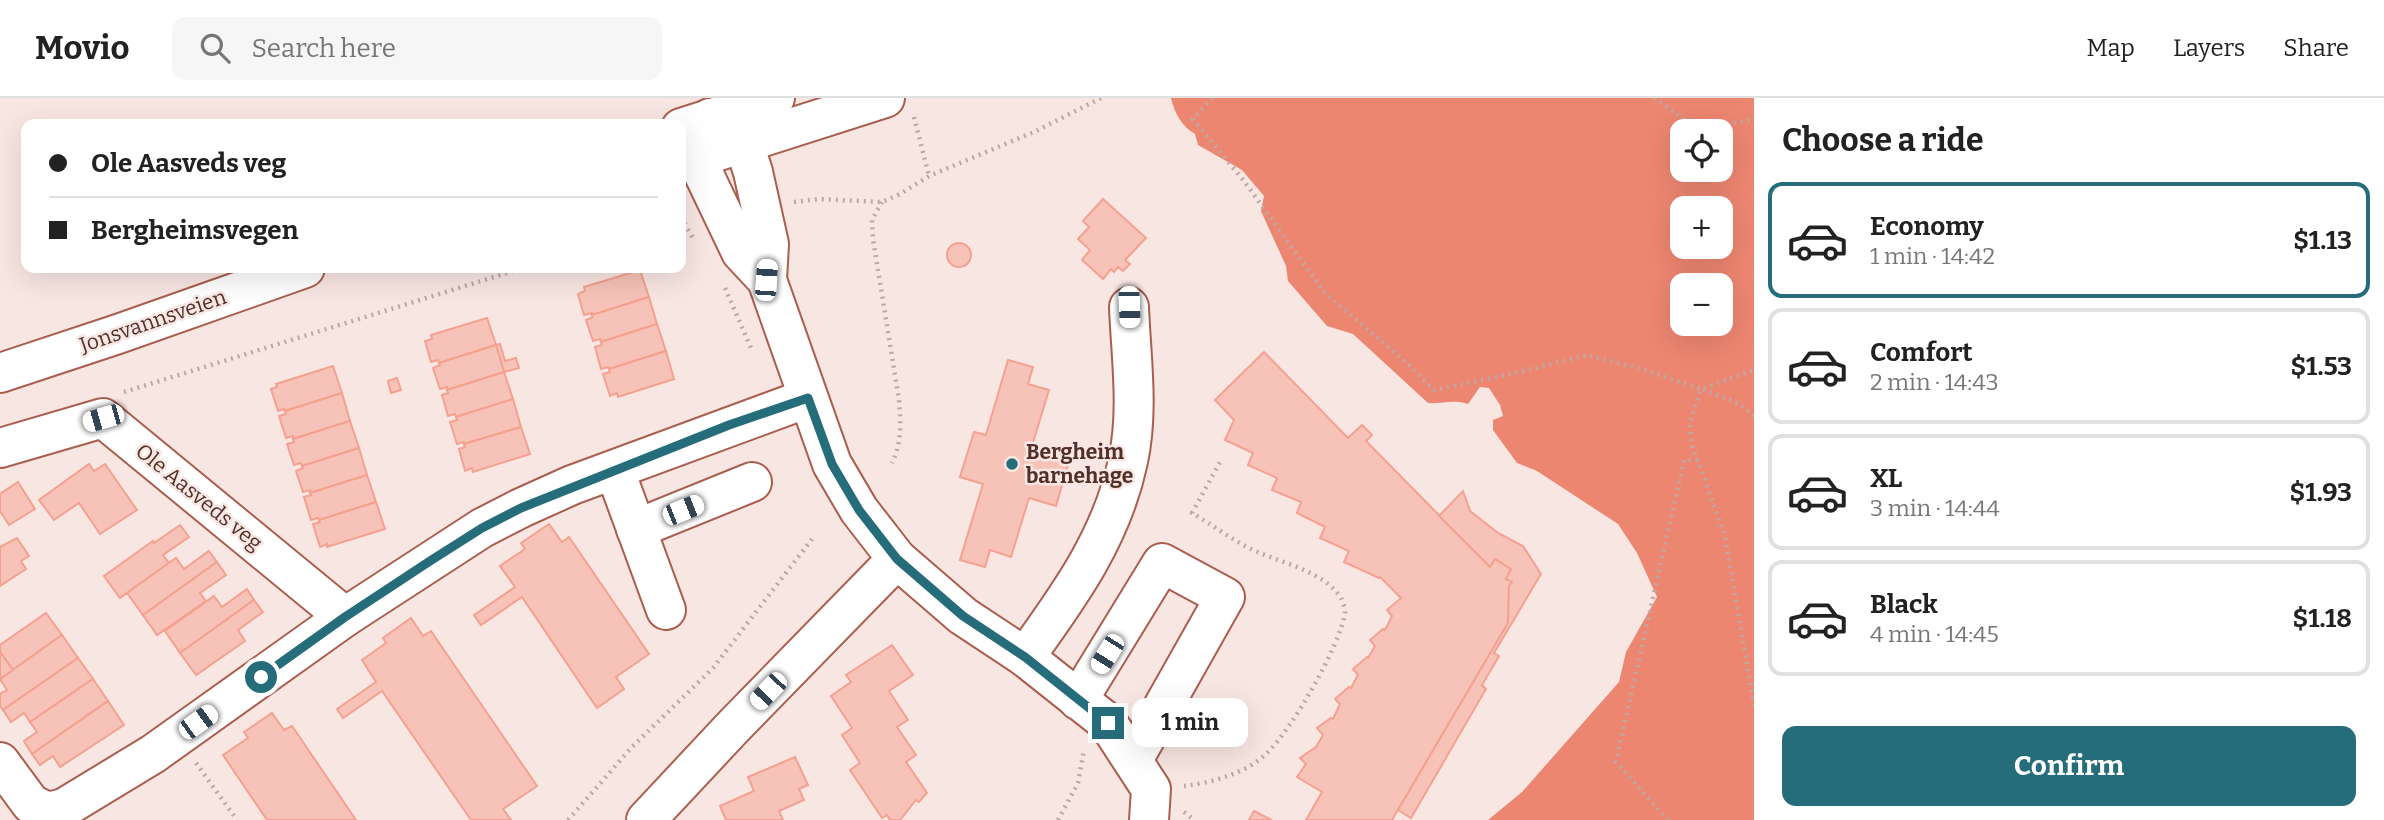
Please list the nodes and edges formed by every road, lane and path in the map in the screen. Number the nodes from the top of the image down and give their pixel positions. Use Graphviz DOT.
graph roads {
  1 [pos="775,98"];
  2 [pos="1101,98"];
  3 [pos="1212,98"];
  4 [pos="1654,98"];
  5 [pos="899,105"];
  6 [pos="1754,119"];
  7 [pos="692,142"];
  8 [pos="744,144"];
  9 [pos="929,176"];
  10 [pos="882,202"];
  11 [pos="784,204"];
  12 [pos="291,273"];
  13 [pos="507,273"];
  14 [pos="766,280"];
  15 [pos="1129,307"];
  16 [pos="1754,370"];
  17 [pos="0,373"];
  18 [pos="1701,389"];
  19 [pos="113,396"];
  20 [pos="808,398"];
  21 [pos="1754,416"];
  22 [pos="0,448"];
  23 [pos="1698,460"];
  24 [pos="1220,462"];
  25 [pos="892,463"];
  26 [pos="615,471"];
  27 [pos="752,482"];
  28 [pos="636,529"];
  29 [pos="812,539"];
  30 [pos="897,559"];
  31 [pos="666,611"];
  32 [pos="345,617"];
  33 [pos="1025,657"];
  34 [pos="1079,700"];
  35 [pos="1754,705"];
  36 [pos="177,737"];
  37 [pos="0,762"];
  38 [pos="1078,783"];
  39 [pos="1144,790"];
  40 [pos="237,820"];
  41 [pos="568,820"];
  42 [pos="646,820"];
  43 [pos="1058,820"];
  44 [pos="1668,820"];
  1 -- 7 [label="street"];
  2 -- 9 [label="path"];
  3 -- 18 [label="path"];
  4 -- 6 [label="path"];
  5 -- 8 [label="street"];
  5 -- 9 [label="path"];
  7 -- 8 [label="street"];
  7 -- 14 [label="street"];
  8 -- 14 [label="street"];
  9 -- 10 [label="path"];
  10 -- 11 [label="path"];
  10 -- 25 [label="path"];
  12 -- 17 [label="street, Jonsvannsveien"];
  13 -- 19 [label="path"];
  14 -- 20 [label="street"];
  15 -- 33 [label="street"];
  16 -- 18 [label="path"];
  18 -- 21 [label="path"];
  18 -- 23 [label="path"];
  20 -- 26 [label="street"];
  20 -- 30 [label="street"];
  22 -- 32 [label="street, Ole Aasveds veg"];
  23 -- 35 [label="path"];
  23 -- 44 [label="path"];
  24 -- 39 [label="path"];
  26 -- 28 [label="street"];
  26 -- 32 [label="street"];
  27 -- 28 [label="street"];
  28 -- 31 [label="street"];
  29 -- 41 [label="path"];
  30 -- 33 [label="street"];
  30 -- 42 [label="street"];
  32 -- 36 [label="street"];
  33 -- 34 [label="street"];
  34 -- 39 [label="street"];
  34 -- 39 [label="street"];
  36 -- 37 [label="street"];
  36 -- 40 [label="path"];
  38 -- 43 [label="path"];
}
